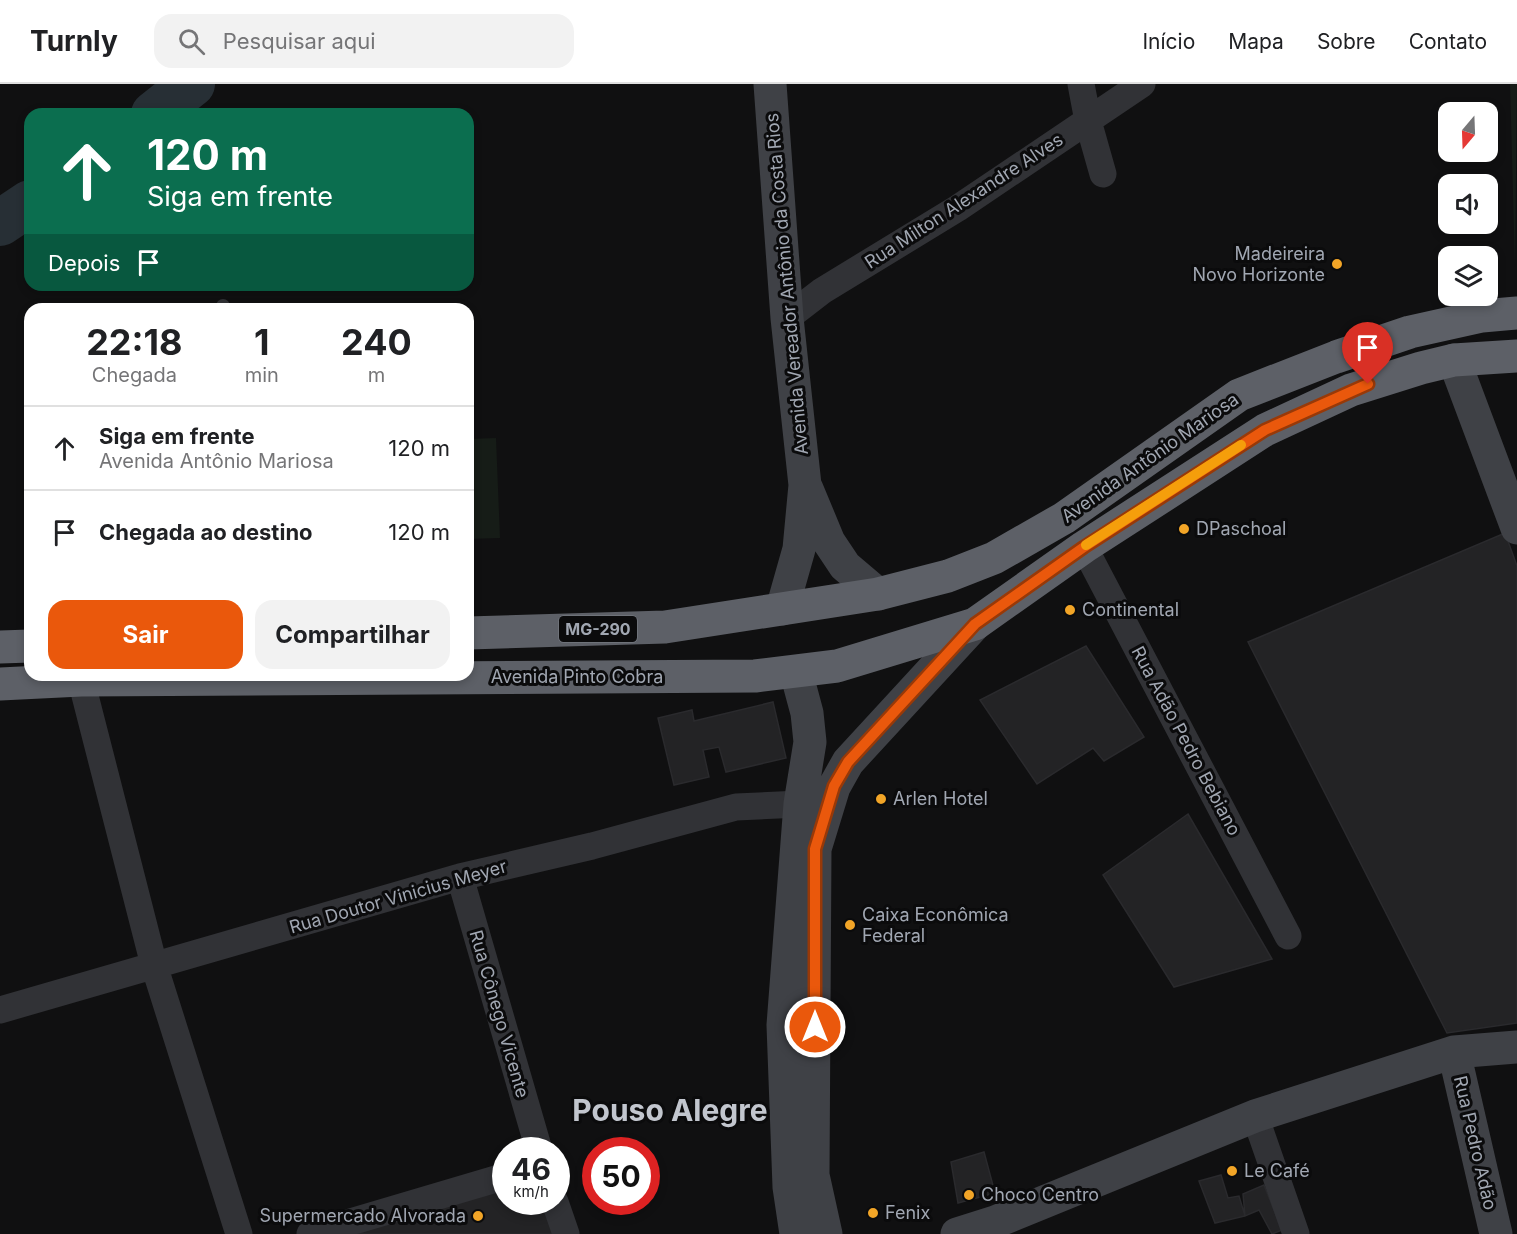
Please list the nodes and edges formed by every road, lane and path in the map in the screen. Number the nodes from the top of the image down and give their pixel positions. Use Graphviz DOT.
graph roads {
  1 [pos="770,84"];
  2 [pos="1081,84"];
  3 [pos="1142,84"];
  4 [pos="1088,122"];
  5 [pos="1103,174"];
  6 [pos="1517,313"];
  7 [pos="787,318"];
  8 [pos="1517,356"];
  9 [pos="1454,360"];
  10 [pos="1218,409"];
  11 [pos="1265,430"];
  12 [pos="806,485"];
  13 [pos="1517,528"];
  14 [pos="1084,547"];
  15 [pos="878,594"];
  16 [pos="782,609"];
  17 [pos="975,624"];
  18 [pos="474,633"];
  19 [pos="24,646"];
  20 [pos="0,647"];
  21 [pos="829,668"];
  22 [pos="796,672"];
  23 [pos="474,677"];
  24 [pos="61,681"];
  25 [pos="81,681"];
  26 [pos="0,684"];
  27 [pos="812,809"];
  28 [pos="460,877"];
  29 [pos="1288,936"];
  30 [pos="154,965"];
  31 [pos="0,1010"];
  32 [pos="1517,1047"];
  33 [pos="1454,1052"];
  34 [pos="1255,1116"];
  35 [pos="535,1137"];
  36 [pos="492,1180"];
  37 [pos="559,1215"];
  38 [pos="238,1234"];
  39 [pos="310,1234"];
  40 [pos="566,1234"];
  41 [pos="796,1234"];
  42 [pos="826,1234"];
  43 [pos="957,1234"];
  44 [pos="1296,1234"];
  45 [pos="1496,1234"];
  1 -- 7 [label="main road, Avenida Vereador Antônio da Costa Rios"];
  2 -- 4 [label="street"];
  3 -- 4 [label="street, Rua Milton Alexandre Alves"];
  4 -- 5 [label="street"];
  4 -- 7 [label="street, Rua Milton Alexandre Alves"];
  6 -- 10 [label="highway, Avenida Antônio Mariosa / MG-290"];
  7 -- 12 [label="main road, Avenida Vereador Antônio da Costa Rios"];
  8 -- 9 [label="highway, Avenida Antônio Mariosa"];
  9 -- 11 [label="highway, Avenida Antônio Mariosa"];
  9 -- 13 [label="main road"];
  10 -- 11 [label="highway"];
  10 -- 15 [label="highway, Avenida Antônio Mariosa / MG-290"];
  11 -- 14 [label="highway, Avenida Antônio Mariosa"];
  12 -- 15 [label="main road, Avenida Vereador Antônio da Costa Rios"];
  12 -- 16 [label="main road, Avenida Vereador Antônio da Costa Rios"];
  14 -- 17 [label="highway, Avenida Antônio Mariosa"];
  14 -- 29 [label="street, Rua Adão Pedro Bebiano"];
  15 -- 16 [label="highway, Avenida Antônio Mariosa / MG-290"];
  16 -- 18 [label="highway, MG-290"];
  17 -- 21 [label="highway, Avenida Antônio Mariosa"];
  17 -- 27 [label="main road"];
  19 -- 20 [label="highway"];
  21 -- 22 [label="highway, Avenida Pinto Cobra"];
  22 -- 23 [label="highway, Avenida Pinto Cobra"];
  22 -- 27 [label="main road"];
  24 -- 26 [label="highway, Avenida Pinto Cobra"];
  25 -- 30 [label="street"];
  27 -- 28 [label="street, Rua Doutor Vinicius Meyer"];
  27 -- 41 [label="main road"];
  27 -- 42 [label="main road"];
  28 -- 30 [label="street, Rua Doutor Vinicius Meyer"];
  28 -- 35 [label="street, Rua Cônego Vicente"];
  30 -- 31 [label="street, Rua Doutor Vinicius Meyer"];
  30 -- 38 [label="street"];
  32 -- 33 [label="main road"];
  33 -- 34 [label="main road"];
  33 -- 45 [label="main road, Rua Pedro Adão"];
  34 -- 43 [label="main road"];
  34 -- 44 [label="street"];
  36 -- 39 [label="street"];
  37 -- 40 [label="street"];
}
